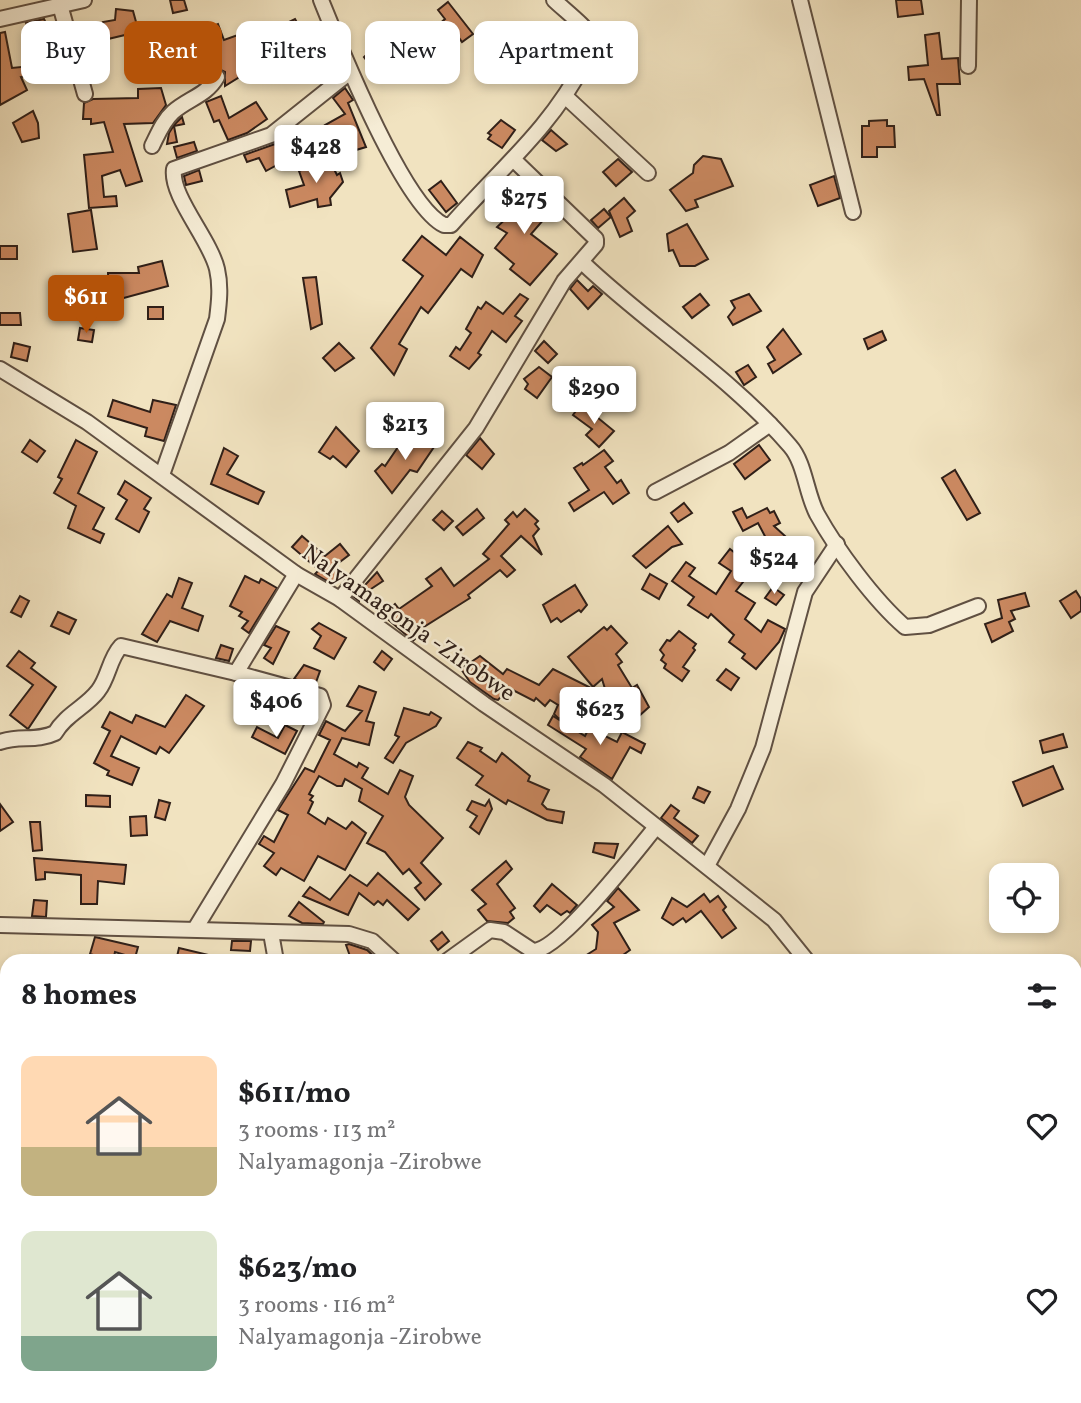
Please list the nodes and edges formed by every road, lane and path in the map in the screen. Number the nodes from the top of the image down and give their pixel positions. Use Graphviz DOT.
graph roads {
  1 [pos="84,0"];
  2 [pos="321,0"];
  3 [pos="554,0"];
  4 [pos="800,0"];
  5 [pos="969,0"];
  6 [pos="60,5"];
  7 [pos="0,19"];
  8 [pos="329,21"];
  9 [pos="968,66"];
  10 [pos="351,74"];
  11 [pos="212,84"];
  12 [pos="335,84"];
  13 [pos="85,94"];
  14 [pos="566,97"];
  15 [pos="152,146"];
  16 [pos="514,160"];
  17 [pos="648,173"];
  18 [pos="853,212"];
  19 [pos="583,263"];
  20 [pos="0,369"];
  21 [pos="770,424"];
  22 [pos="162,475"];
  23 [pos="655,492"];
  24 [pos="837,544"];
  25 [pos="296,574"];
  26 [pos="340,599"];
  27 [pos="978,606"];
  28 [pos="236,673"];
  29 [pos="0,742"];
  30 [pos="656,827"];
  31 [pos="707,866"];
  32 [pos="0,925"];
  33 [pos="195,929"];
  34 [pos="271,933"];
  35 [pos="275,954"];
  36 [pos="386,954"];
  37 [pos="457,954"];
  38 [pos="801,954"];
  1 -- 6 [label="street"];
  2 -- 8 [label="street"];
  3 -- 14 [label="street"];
  4 -- 18 [label="street"];
  5 -- 9 [label="street"];
  6 -- 7 [label="street"];
  6 -- 13 [label="street"];
  10 -- 16 [label="street"];
  11 -- 15 [label="street"];
  12 -- 22 [label="street"];
  14 -- 16 [label="street"];
  14 -- 17 [label="street"];
  16 -- 19 [label="street"];
  19 -- 21 [label="street"];
  19 -- 26 [label="street"];
  20 -- 22 [label="street, Nalyamagonja -Zirobwe"];
  21 -- 23 [label="street"];
  21 -- 24 [label="street"];
  22 -- 25 [label="street, Nalyamagonja -Zirobwe"];
  24 -- 27 [label="street"];
  24 -- 31 [label="street"];
  25 -- 26 [label="street, Nalyamagonja -Zirobwe"];
  25 -- 28 [label="street"];
  26 -- 30 [label="street, Nalyamagonja -Zirobwe"];
  28 -- 29 [label="street"];
  28 -- 33 [label="street"];
  30 -- 31 [label="street, Nalyamagonja -Zirobwe"];
  30 -- 37 [label="street"];
  31 -- 38 [label="street, Nalyamagonja -Zirobwe"];
  32 -- 33 [label="street"];
  33 -- 34 [label="street"];
  34 -- 35 [label="street"];
  34 -- 36 [label="street"];
}
